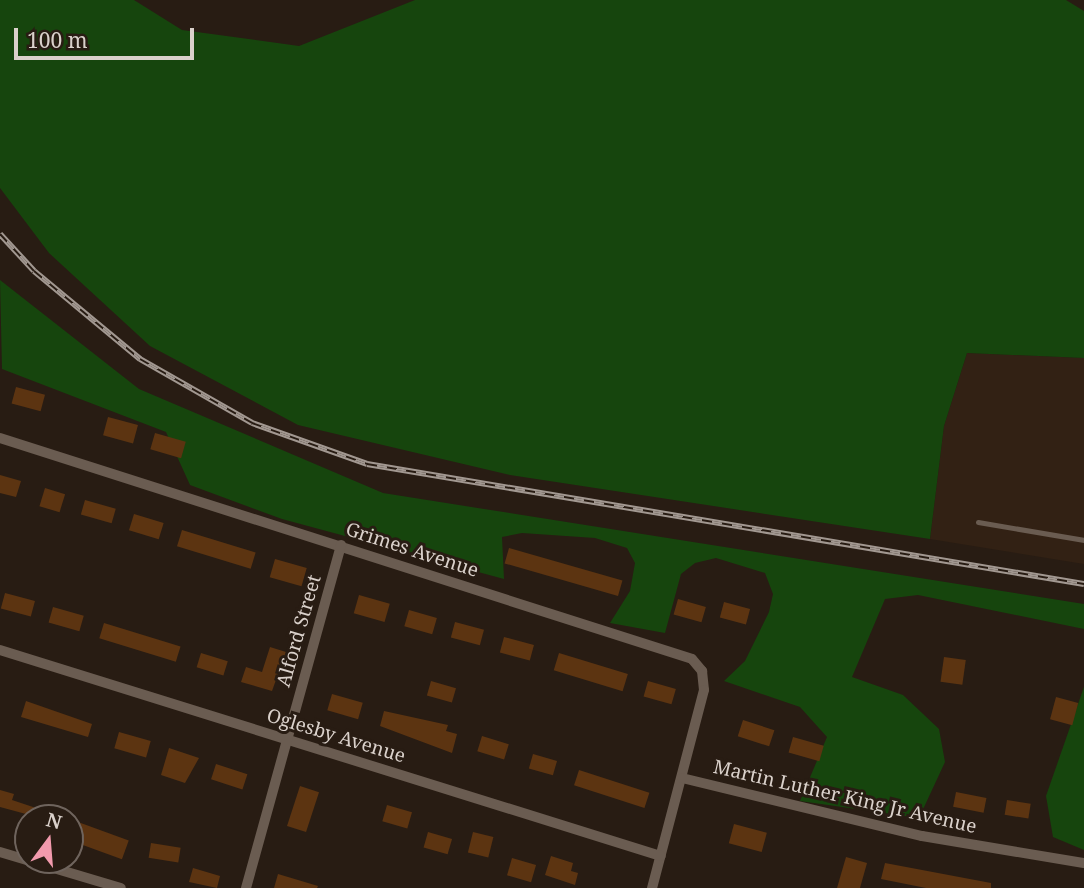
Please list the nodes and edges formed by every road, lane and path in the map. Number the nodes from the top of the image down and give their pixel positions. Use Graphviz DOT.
graph roads {
  1 [pos="0,438"];
  2 [pos="978,522"];
  3 [pos="1084,540"];
  4 [pos="341,545"];
  5 [pos="0,650"];
  6 [pos="287,739"];
  7 [pos="682,778"];
  8 [pos="0,852"];
  9 [pos="661,856"];
  10 [pos="1084,863"];
  11 [pos="121,888"];
  12 [pos="246,888"];
  13 [pos="652,888"];
  1 -- 4 [label="street, Grimes Avenue"];
  2 -- 3 [label="lane"];
  4 -- 6 [label="street, Alford Street"];
  4 -- 7 [label="street, Grimes Avenue"];
  5 -- 6 [label="street, Oglesby Avenue"];
  6 -- 9 [label="street, Oglesby Avenue"];
  6 -- 12 [label="street, Alford Street"];
  7 -- 9 [label="street, Grimes Avenue"];
  7 -- 10 [label="street, Martin Luther King Jr Avenue"];
  8 -- 11 [label="street"];
  9 -- 13 [label="street, Grimes Avenue"];
}
